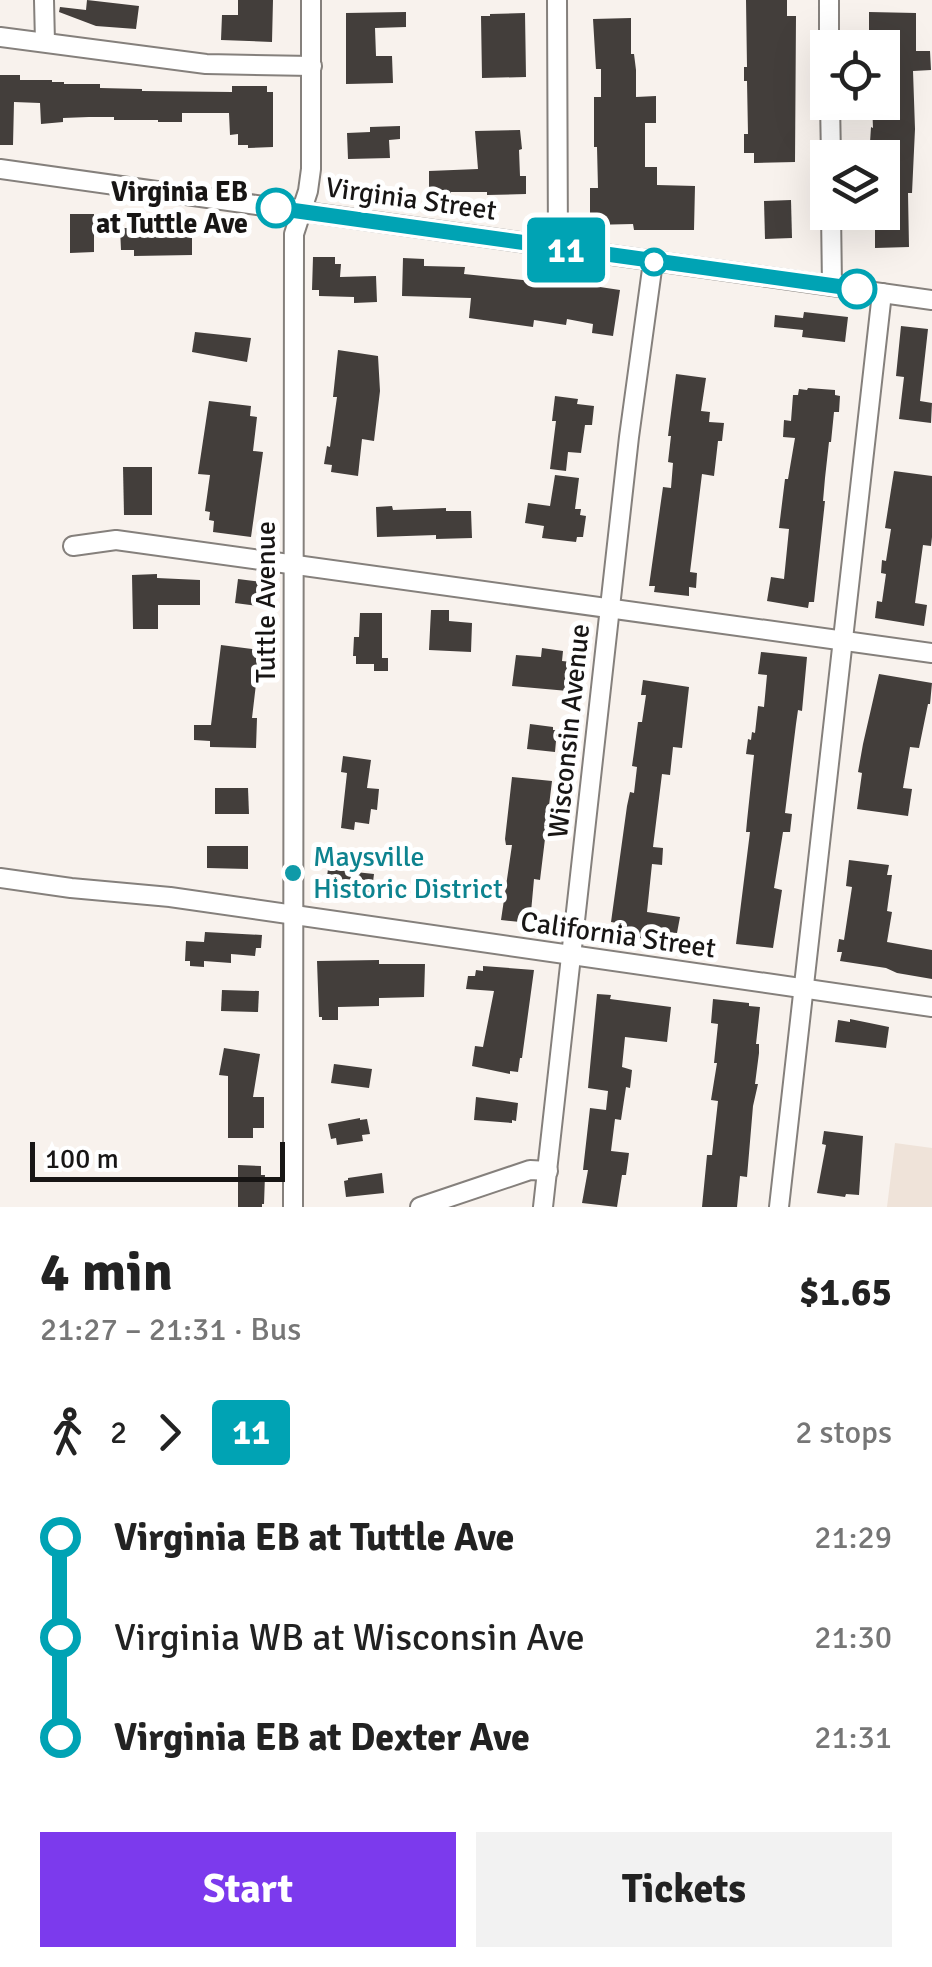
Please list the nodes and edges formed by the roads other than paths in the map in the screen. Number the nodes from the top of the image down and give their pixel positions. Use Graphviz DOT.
graph roads {
  1 [pos="44,0"];
  2 [pos="311,0"];
  3 [pos="558,0"];
  4 [pos="828,0"];
  5 [pos="829,30"];
  6 [pos="0,36"];
  7 [pos="45,42"];
  8 [pos="312,66"];
  9 [pos="0,170"];
  10 [pos="302,211"];
  11 [pos="831,230"];
  12 [pos="558,249"];
  13 [pos="654,262"];
  14 [pos="832,286"];
  15 [pos="882,293"];
  16 [pos="932,300"];
  17 [pos="73,546"];
  18 [pos="293,564"];
  19 [pos="610,607"];
  20 [pos="841,640"];
  21 [pos="932,652"];
  22 [pos="0,878"];
  23 [pos="294,916"];
  24 [pos="572,957"];
  25 [pos="804,990"];
  26 [pos="932,1007"];
  27 [pos="548,1171"];
  28 [pos="292,1207"];
  29 [pos="420,1207"];
  30 [pos="543,1207"];
  31 [pos="779,1207"];
  1 -- 7 [label="street"];
  2 -- 8 [label="street, Tuttle Avenue"];
  3 -- 12 [label="street"];
  4 -- 5 [label="street"];
  6 -- 7 [label="street"];
  7 -- 8 [label="street"];
  8 -- 10 [label="street, Tuttle Avenue"];
  9 -- 10 [label="street, Virginia Street"];
  10 -- 12 [label="street, Virginia Street"];
  10 -- 18 [label="street, Tuttle Avenue"];
  11 -- 14 [label="street"];
  12 -- 13 [label="street, Virginia Street"];
  13 -- 14 [label="street, Virginia Street"];
  13 -- 19 [label="street, Wisconsin Avenue"];
  14 -- 15 [label="street, Virginia Street"];
  15 -- 16 [label="street, Virginia Street"];
  15 -- 20 [label="street"];
  17 -- 18 [label="street"];
  18 -- 19 [label="street"];
  18 -- 23 [label="street, Tuttle Avenue"];
  19 -- 20 [label="street"];
  19 -- 24 [label="street, Wisconsin Avenue"];
  20 -- 21 [label="street"];
  20 -- 25 [label="street"];
  22 -- 23 [label="street, California Street"];
  23 -- 24 [label="street, California Street"];
  23 -- 28 [label="street, Tuttle Avenue"];
  24 -- 25 [label="street, California Street"];
  24 -- 27 [label="street, Wisconsin Avenue"];
  25 -- 26 [label="street, California Street"];
  25 -- 31 [label="street"];
  27 -- 29 [label="street"];
  27 -- 30 [label="street, Wisconsin Avenue"];
}
